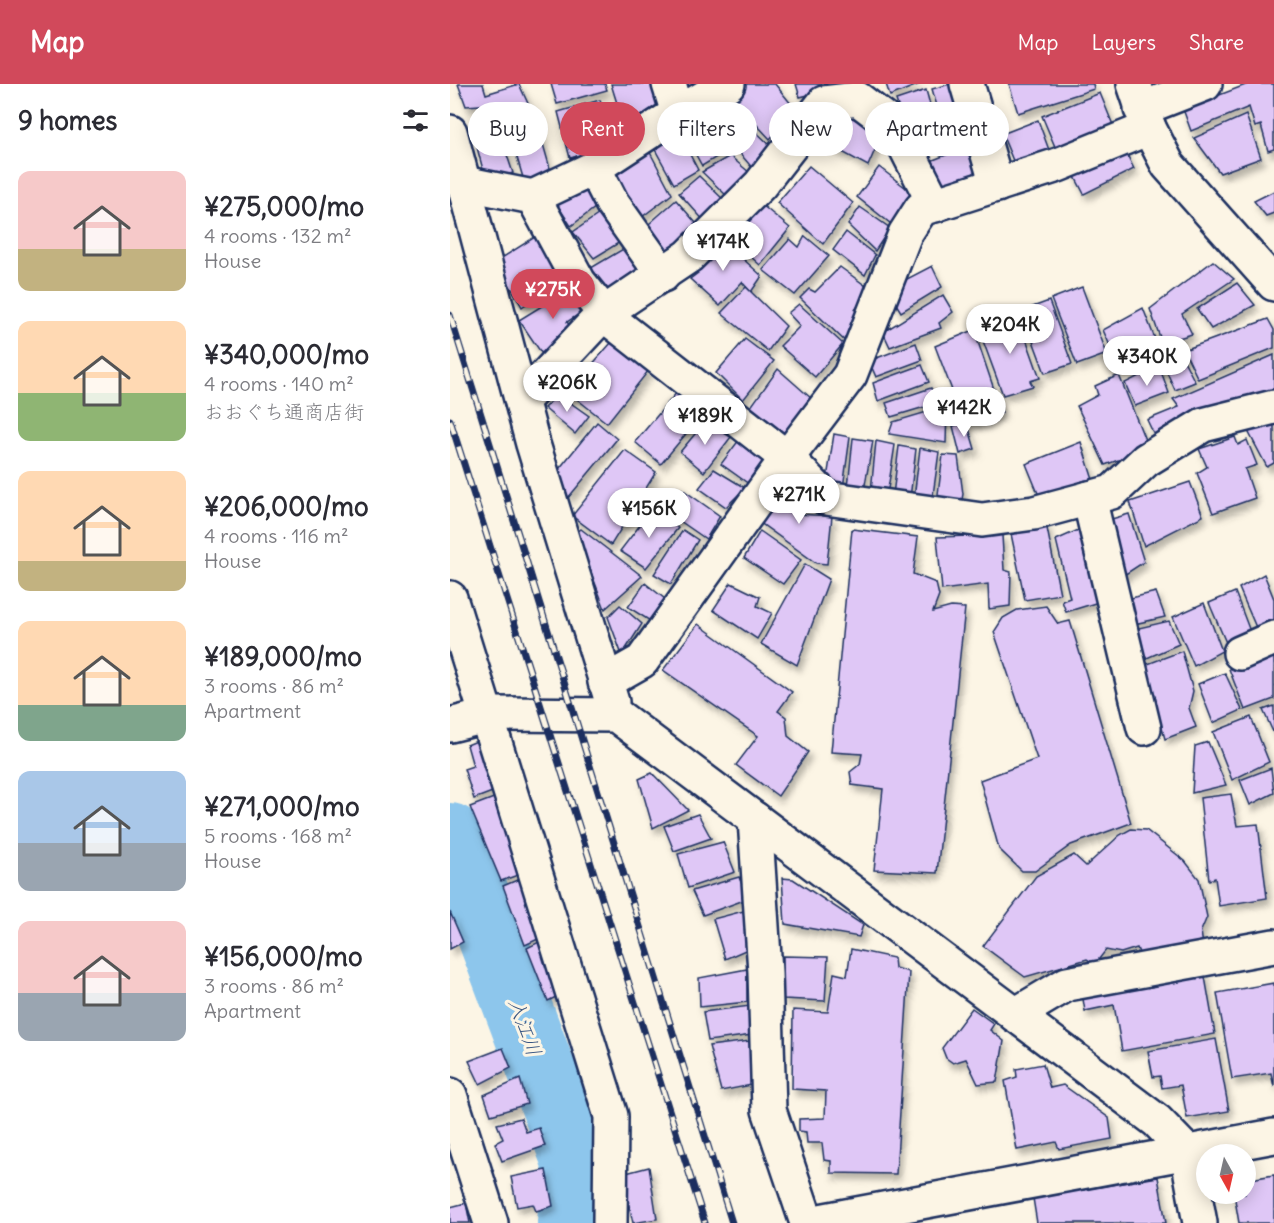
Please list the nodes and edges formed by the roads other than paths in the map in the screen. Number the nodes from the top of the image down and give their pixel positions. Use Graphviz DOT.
graph roads {
  1 [pos="729,84"];
  2 [pos="967,84"];
  3 [pos="1205,84"];
  4 [pos="673,98"];
  5 [pos="1141,107"];
  6 [pos="450,132"];
  7 [pos="594,168"];
  8 [pos="463,183"];
  9 [pos="997,185"];
  10 [pos="533,196"];
  11 [pos="935,205"];
  12 [pos="663,274"];
  13 [pos="1274,284"];
  14 [pos="604,313"];
  15 [pos="522,401"];
  16 [pos="1274,407"];
  17 [pos="787,458"];
  18 [pos="1089,498"];
  19 [pos="450,598"];
  20 [pos="1274,638"];
  21 [pos="1240,653"];
  22 [pos="605,682"];
  23 [pos="616,715"];
  24 [pos="486,716"];
  25 [pos="450,725"];
  26 [pos="1144,728"];
  27 [pos="755,819"];
  28 [pos="1274,946"];
  29 [pos="1015,1015"];
  30 [pos="450,1095"];
  31 [pos="1274,1136"];
  32 [pos="1187,1152"];
  33 [pos="490,1223"];
  34 [pos="610,1223"];
  35 [pos="808,1223"];
  36 [pos="1200,1223"];
  1 -- 4 [label="street"];
  2 -- 9 [label="street"];
  3 -- 5 [label="street"];
  4 -- 7 [label="street"];
  5 -- 9 [label="street"];
  5 -- 13 [label="street"];
  6 -- 8 [label="street"];
  7 -- 10 [label="street"];
  7 -- 12 [label="street"];
  8 -- 10 [label="street"];
  8 -- 15 [label="street"];
  9 -- 11 [label="street"];
  10 -- 14 [label="street"];
  11 -- 12 [label="street"];
  11 -- 17 [label="street"];
  12 -- 14 [label="street"];
  14 -- 15 [label="street"];
  14 -- 17 [label="street"];
  15 -- 22 [label="street"];
  16 -- 18 [label="street"];
  17 -- 18 [label="street"];
  17 -- 22 [label="street"];
  18 -- 26 [label="street"];
  19 -- 24 [label="street"];
  20 -- 21 [label="street"];
  22 -- 23 [label="street"];
  23 -- 24 [label="street"];
  23 -- 27 [label="street"];
  24 -- 25 [label="street"];
  24 -- 34 [label="street"];
  27 -- 29 [label="street"];
  27 -- 35 [label="street"];
  28 -- 29 [label="street"];
  29 -- 32 [label="street"];
  30 -- 33 [label="street"];
  31 -- 32 [label="street"];
  32 -- 35 [label="street"];
  32 -- 36 [label="street"];
}
